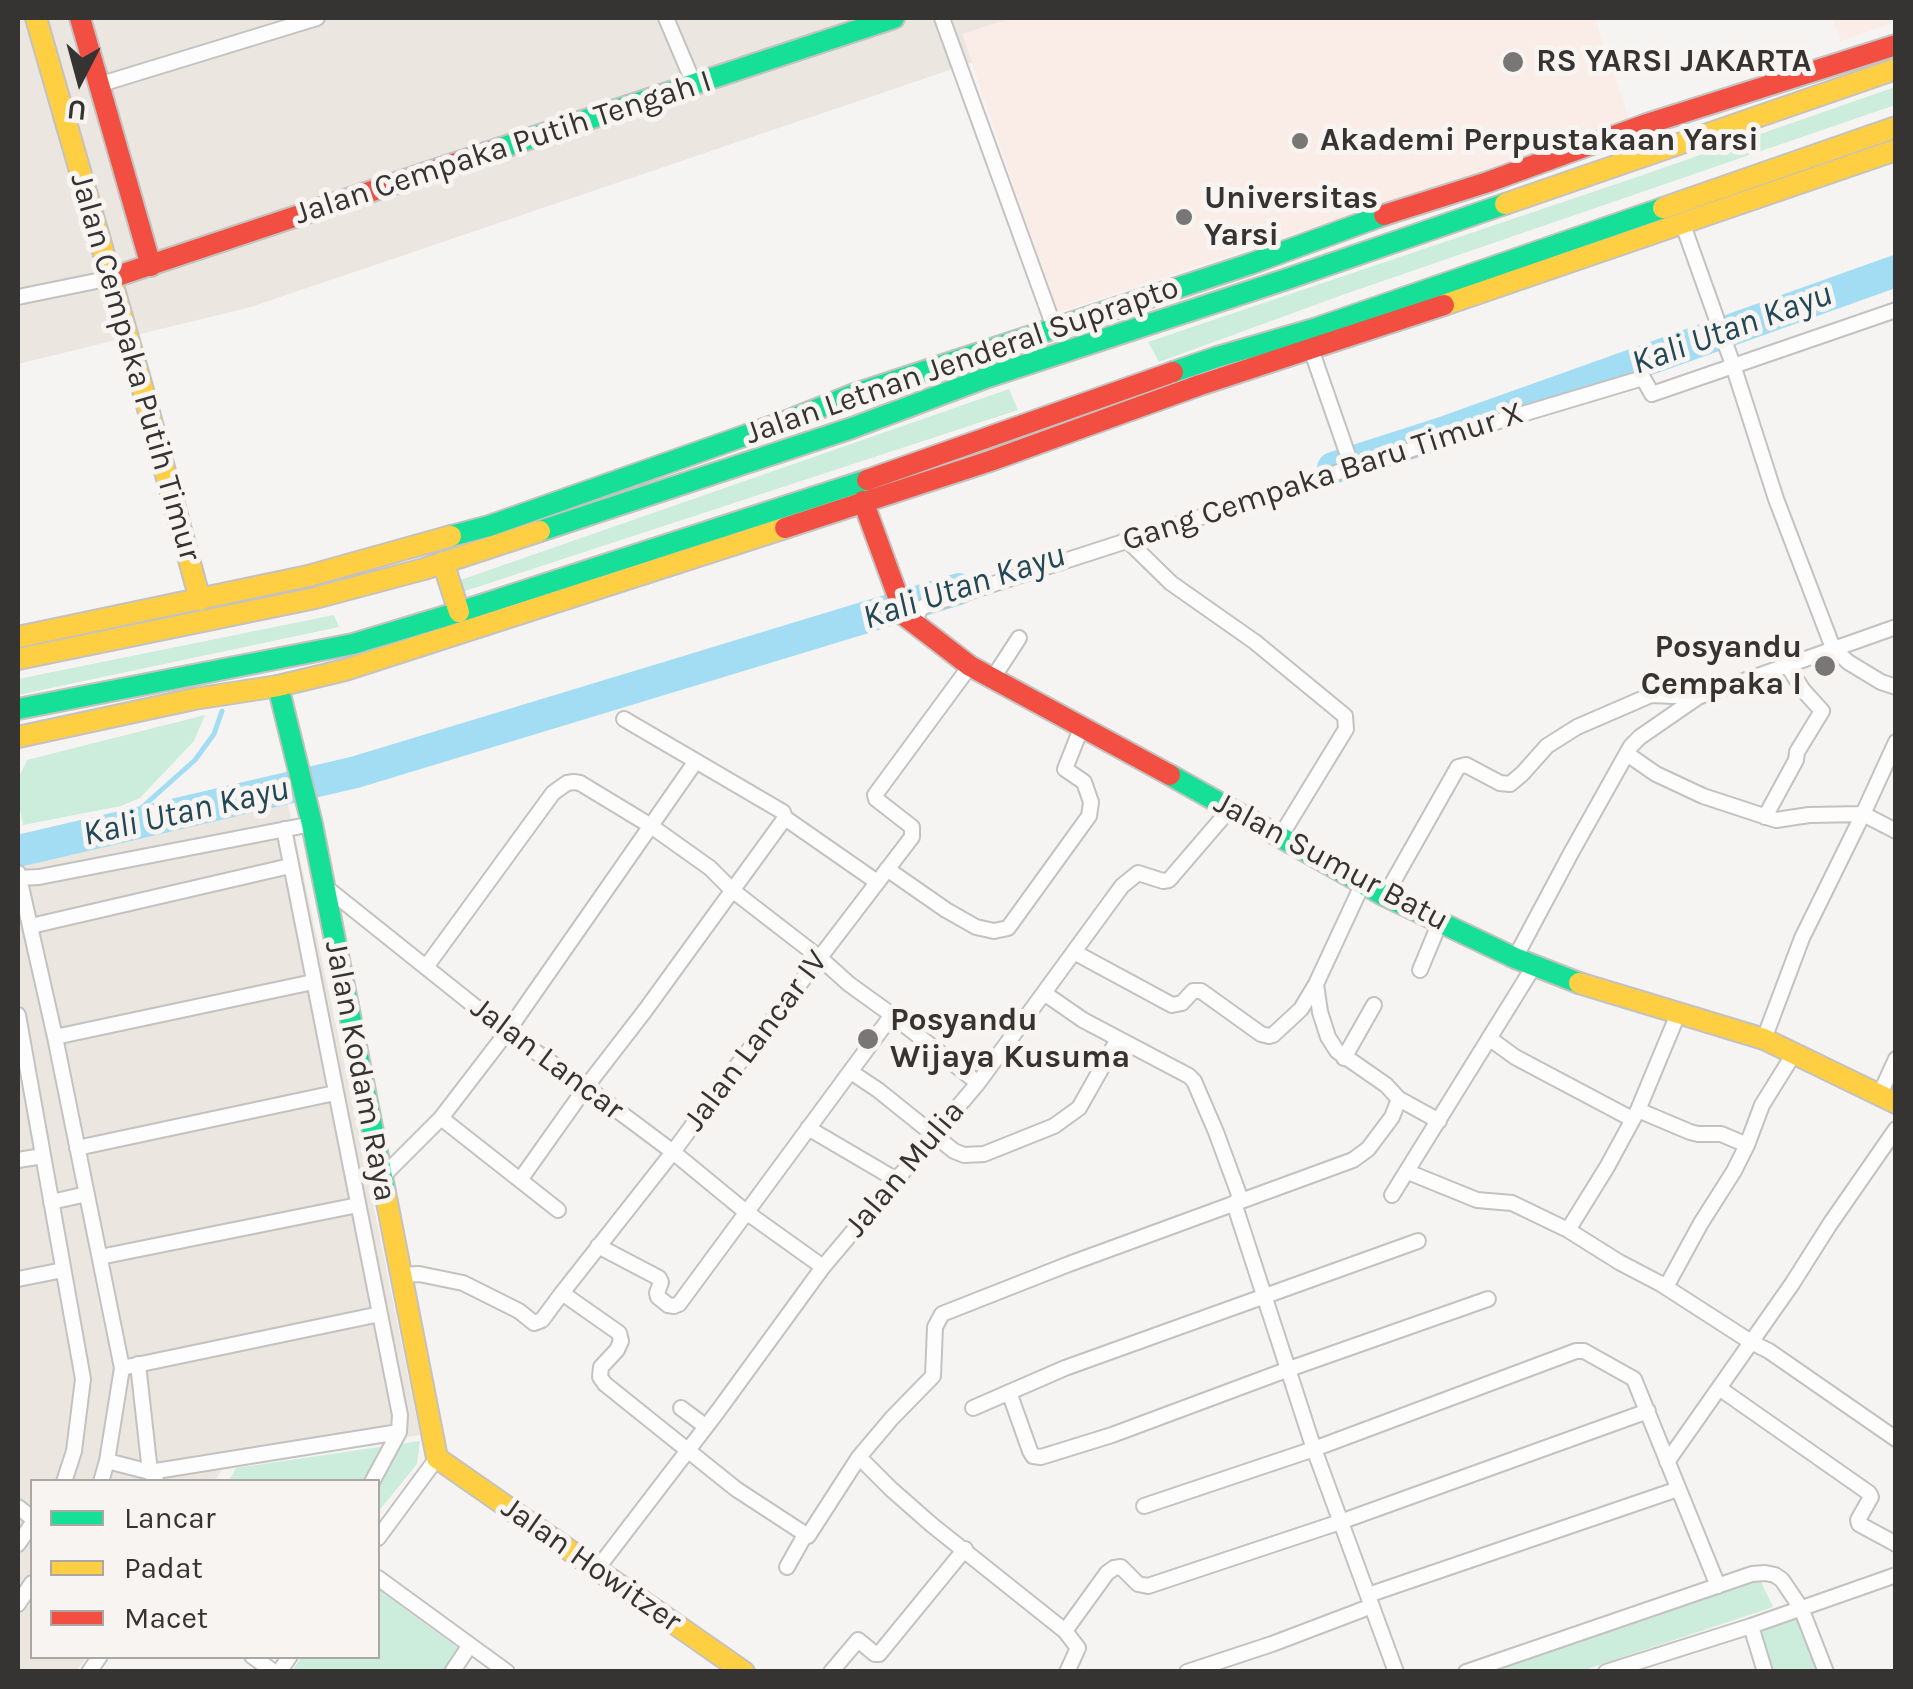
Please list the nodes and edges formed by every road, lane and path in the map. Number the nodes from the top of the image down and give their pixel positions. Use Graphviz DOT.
graph roads {
  1 [pos="36,18"];
  2 [pos="80,18"];
  3 [pos="317,18"];
  4 [pos="666,18"];
  5 [pos="894,18"];
  6 [pos="942,18"];
  7 [pos="1896,45"];
  8 [pos="1896,69"];
  9 [pos="694,84"];
  10 [pos="98,85"];
  11 [pos="1896,127"];
  12 [pos="1896,150"];
  13 [pos="1682,222"];
  14 [pos="1250,264"];
  15 [pos="130,272"];
  16 [pos="1287,278"];
  17 [pos="18,297"];
  18 [pos="1896,310"];
  19 [pos="1054,327"];
  20 [pos="1311,349"];
  21 [pos="1217,357"];
  22 [pos="1733,365"];
  23 [pos="1200,385"];
  24 [pos="792,419"];
  25 [pos="768,456"];
  26 [pos="1351,466"];
  27 [pos="863,501"];
  28 [pos="728,524"];
  29 [pos="766,535"];
  30 [pos="1126,539"];
  31 [pos="443,562"];
  32 [pos="200,600"];
  33 [pos="459,612"];
  34 [pos="910,620"];
  35 [pos="1896,627"];
  36 [pos="18,637"];
  37 [pos="1018,638"];
  38 [pos="1833,648"];
  39 [pos="18,660"];
  40 [pos="1786,665"];
  41 [pos="970,666"];
  42 [pos="207,672"];
  43 [pos="993,678"];
  44 [pos="278,686"];
  45 [pos="1896,687"];
  46 [pos="1698,697"];
  47 [pos="194,699"];
  48 [pos="18,709"];
  49 [pos="624,719"];
  50 [pos="1082,726"];
  51 [pos="18,737"];
  52 [pos="1896,742"];
  53 [pos="1627,754"];
  54 [pos="696,761"];
  55 [pos="1230,808"];
  56 [pos="1863,814"];
  57 [pos="1765,817"];
  58 [pos="785,818"];
  59 [pos="312,824"];
  60 [pos="651,826"];
  61 [pos="284,829"];
  62 [pos="1896,831"];
  63 [pos="1280,836"];
  64 [pos="290,866"];
  65 [pos="887,869"];
  66 [pos="19,882"];
  67 [pos="877,882"];
  68 [pos="1363,883"];
  69 [pos="322,884"];
  70 [pos="732,890"];
  71 [pos="1384,896"];
  72 [pos="1440,922"];
  73 [pos="31,926"];
  74 [pos="1074,952"];
  75 [pos="820,958"];
  76 [pos="1525,962"];
  77 [pos="426,966"];
  78 [pos="1420,970"];
  79 [pos="313,982"];
  80 [pos="1316,984"];
  81 [pos="1044,993"];
  82 [pos="1374,1005"];
  83 [pos="1678,1014"];
  84 [pos="18,1015"];
  85 [pos="892,1015"];
  86 [pos="508,1032"];
  87 [pos="55,1037"];
  88 [pos="1489,1038"];
  89 [pos="1764,1038"];
  90 [pos="1118,1039"];
  91 [pos="20,1048"];
  92 [pos="1794,1052"];
  93 [pos="1344,1058"];
  94 [pos="1896,1059"];
  95 [pos="851,1072"];
  96 [pos="978,1083"];
  97 [pos="586,1087"];
  98 [pos="336,1093"];
  99 [pos="1398,1099"];
  100 [pos="1888,1099"];
  101 [pos="1635,1115"];
  102 [pos="441,1118"];
  103 [pos="1439,1120"];
  104 [pos="808,1128"];
  105 [pos="1896,1129"];
  106 [pos="932,1135"];
  107 [pos="1747,1145"];
  108 [pos="78,1148"];
  109 [pos="673,1152"];
  110 [pos="43,1156"];
  111 [pos="18,1160"];
  112 [pos="1408,1172"];
  113 [pos="381,1178"];
  114 [pos="896,1179"];
  115 [pos="520,1180"];
  116 [pos="87,1194"];
  117 [pos="1392,1195"];
  118 [pos="51,1202"];
  119 [pos="1237,1202"];
  120 [pos="358,1205"];
  121 [pos="558,1210"];
  122 [pos="746,1212"];
  123 [pos="1568,1230"];
  124 [pos="1418,1240"];
  125 [pos="598,1246"];
  126 [pos="100,1257"];
  127 [pos="823,1267"];
  128 [pos="64,1270"];
  129 [pos="400,1275"];
  130 [pos="18,1279"];
  131 [pos="1666,1287"];
  132 [pos="562,1292"];
  133 [pos="1264,1296"];
  134 [pos="1488,1299"];
  135 [pos="380,1314"];
  136 [pos="1751,1342"];
  137 [pos="138,1364"];
  138 [pos="122,1368"];
  139 [pos="1289,1369"];
  140 [pos="1719,1388"];
  141 [pos="1010,1392"];
  142 [pos="681,1408"];
  143 [pos="973,1408"];
  144 [pos="1648,1411"];
  145 [pos="705,1426"];
  146 [pos="399,1432"];
  147 [pos="1896,1438"];
  148 [pos="1314,1449"];
  149 [pos="686,1450"];
  150 [pos="860,1457"];
  151 [pos="437,1458"];
  152 [pos="107,1461"];
  153 [pos="1667,1462"];
  154 [pos="154,1477"];
  155 [pos="65,1479"];
  156 [pos="101,1479"];
  157 [pos="374,1479"];
  158 [pos="1678,1490"];
  159 [pos="1144,1506"];
  160 [pos="1340,1522"];
  161 [pos="380,1535"];
  162 [pos="806,1536"];
  163 [pos="1896,1544"];
  164 [pos="965,1549"];
  165 [pos="787,1567"];
  166 [pos="597,1569"];
  167 [pos="1896,1575"];
  168 [pos="380,1579"];
  169 [pos="1718,1586"];
  170 [pos="1370,1601"];
  171 [pos="1801,1608"];
  172 [pos="1751,1626"];
  173 [pos="1065,1631"];
  174 [pos="470,1645"];
  175 [pos="1615,1670"];
  176 [pos="452,1672"];
  177 [pos="507,1672"];
  178 [pos="744,1672"];
  179 [pos="831,1672"];
  180 [pos="1067,1672"];
  181 [pos="1187,1672"];
  182 [pos="1396,1672"];
  183 [pos="1466,1672"];
  184 [pos="1765,1672"];
  185 [pos="1826,1672"];
  1 -- 15 [label="main road, Jalan Cempaka Putih Timur"];
  2 -- 10 [label="main road"];
  3 -- 10 [label="street"];
  4 -- 9 [label="street"];
  5 -- 9 [label="main road, Jalan Cempaka Putih Tengah I"];
  6 -- 19 [label="street"];
  7 -- 14 [label="main road, Jalan Letnan Jenderal Suprapto"];
  8 -- 16 [label="main road, Jalan Letnan Jenderal Suprapto"];
  9 -- 15 [label="main road, Jalan Cempaka Putih Tengah I"];
  10 -- 15 [label="main road"];
  11 -- 21 [label="main road"];
  12 -- 13 [label="main road"];
  13 -- 20 [label="main road"];
  13 -- 22 [label="street"];
  14 -- 16 [label="main road"];
  14 -- 19 [label="main road, Jalan Letnan Jenderal Suprapto"];
  15 -- 17 [label="street"];
  15 -- 32 [label="main road, Jalan Cempaka Putih Timur"];
  16 -- 25 [label="main road, Jalan Letnan Jenderal Suprapto"];
  18 -- 22 [label="street"];
  19 -- 24 [label="main road, Jalan Letnan Jenderal Suprapto"];
  20 -- 23 [label="main road"];
  20 -- 26 [label="street"];
  21 -- 23 [label="main road"];
  21 -- 28 [label="main road"];
  22 -- 26 [label="street, Gang Cempaka Baru Timur X"];
  22 -- 38 [label="street"];
  23 -- 27 [label="main road"];
  24 -- 25 [label="main road"];
  24 -- 32 [label="main road, Jalan Letnan Jenderal Suprapto"];
  25 -- 31 [label="main road, Jalan Letnan Jenderal Suprapto"];
  26 -- 30 [label="street, Gang Cempaka Baru Timur X"];
  27 -- 29 [label="main road"];
  27 -- 34 [label="main road"];
  28 -- 29 [label="main road"];
  28 -- 33 [label="main road"];
  29 -- 44 [label="main road"];
  30 -- 34 [label="street, Gang Cempaka Baru Timur X"];
  30 -- 63 [label="street"];
  31 -- 33 [label="main road"];
  31 -- 39 [label="main road, Jalan Letnan Jenderal Suprapto"];
  32 -- 36 [label="main road, Jalan Letnan Jenderal Suprapto"];
  33 -- 42 [label="main road"];
  34 -- 41 [label="main road, Jalan Sumur Batu"];
  35 -- 38 [label="street"];
  37 -- 43 [label="street"];
  38 -- 40 [label="street"];
  38 -- 45 [label="street"];
  40 -- 46 [label="street"];
  40 -- 57 [label="street"];
  41 -- 43 [label="main road, Jalan Sumur Batu"];
  41 -- 65 [label="street, Jalan Lancar IV"];
  42 -- 47 [label="main road"];
  42 -- 48 [label="main road"];
  43 -- 50 [label="main road, Jalan Sumur Batu"];
  44 -- 47 [label="main road"];
  44 -- 59 [label="main road, Jalan Kodam Raya"];
  46 -- 53 [label="street"];
  46 -- 71 [label="street"];
  47 -- 51 [label="main road"];
  49 -- 54 [label="street"];
  50 -- 55 [label="main road, Jalan Sumur Batu"];
  50 -- 65 [label="street"];
  52 -- 56 [label="street"];
  53 -- 57 [label="street"];
  53 -- 76 [label="street"];
  54 -- 58 [label="street"];
  54 -- 60 [label="street"];
  55 -- 63 [label="main road, Jalan Sumur Batu"];
  55 -- 74 [label="street, Jalan Mulia"];
  56 -- 57 [label="street"];
  56 -- 62 [label="street"];
  56 -- 89 [label="street"];
  58 -- 67 [label="street"];
  58 -- 70 [label="street"];
  59 -- 61 [label="street"];
  59 -- 69 [label="main road, Jalan Kodam Raya"];
  60 -- 70 [label="street"];
  60 -- 77 [label="street"];
  60 -- 86 [label="street"];
  61 -- 64 [label="street"];
  61 -- 66 [label="street"];
  63 -- 68 [label="main road, Jalan Sumur Batu"];
  64 -- 73 [label="street"];
  64 -- 79 [label="street"];
  65 -- 67 [label="street, Jalan Lancar IV"];
  66 -- 73 [label="street"];
  67 -- 75 [label="street, Jalan Lancar IV"];
  68 -- 71 [label="main road, Jalan Sumur Batu"];
  68 -- 80 [label="street"];
  69 -- 77 [label="street, Jalan Lancar"];
  69 -- 113 [label="main road, Jalan Kodam Raya"];
  70 -- 75 [label="street"];
  70 -- 97 [label="street"];
  71 -- 72 [label="main road, Jalan Sumur Batu"];
  72 -- 76 [label="main road, Jalan Sumur Batu"];
  72 -- 78 [label="street"];
  73 -- 87 [label="street"];
  74 -- 80 [label="street"];
  74 -- 81 [label="street, Jalan Mulia"];
  75 -- 85 [label="street"];
  75 -- 109 [label="street, Jalan Lancar IV"];
  76 -- 83 [label="main road, Jalan Sumur Batu"];
  76 -- 88 [label="street"];
  77 -- 86 [label="street, Jalan Lancar"];
  79 -- 87 [label="street"];
  79 -- 98 [label="street"];
  80 -- 93 [label="street"];
  81 -- 90 [label="street"];
  81 -- 96 [label="street, Jalan Mulia"];
  82 -- 93 [label="street"];
  83 -- 89 [label="main road, Jalan Sumur Batu"];
  83 -- 101 [label="street"];
  84 -- 91 [label="street"];
  85 -- 95 [label="street"];
  85 -- 96 [label="street"];
  86 -- 97 [label="street, Jalan Lancar"];
  86 -- 102 [label="street"];
  87 -- 108 [label="street"];
  88 -- 101 [label="street"];
  88 -- 103 [label="street"];
  89 -- 92 [label="main road, Jalan Sumur Batu"];
  90 -- 106 [label="street"];
  90 -- 119 [label="street"];
  91 -- 110 [label="street"];
  92 -- 100 [label="main road, Jalan Sumur Batu"];
  92 -- 107 [label="street"];
  93 -- 99 [label="street"];
  94 -- 100 [label="street"];
  95 -- 104 [label="street"];
  95 -- 106 [label="street"];
  96 -- 106 [label="street, Jalan Mulia"];
  97 -- 109 [label="street, Jalan Lancar"];
  97 -- 115 [label="street"];
  98 -- 108 [label="street"];
  98 -- 120 [label="street"];
  99 -- 103 [label="street"];
  99 -- 119 [label="street"];
  101 -- 107 [label="street"];
  101 -- 123 [label="street"];
  102 -- 113 [label="street"];
  102 -- 115 [label="street"];
  103 -- 112 [label="street"];
  104 -- 114 [label="street"];
  104 -- 122 [label="street"];
  105 -- 136 [label="street"];
  106 -- 114 [label="street, Jalan Mulia"];
  107 -- 131 [label="street"];
  108 -- 116 [label="street"];
  109 -- 122 [label="street, Jalan Lancar"];
  109 -- 125 [label="street, Jalan Lancar IV"];
  110 -- 111 [label="street"];
  110 -- 118 [label="street"];
  112 -- 117 [label="street"];
  112 -- 123 [label="street"];
  113 -- 129 [label="main road, Jalan Kodam Raya"];
  114 -- 127 [label="street, Jalan Mulia"];
  115 -- 121 [label="street"];
  116 -- 118 [label="street"];
  116 -- 126 [label="street"];
  118 -- 128 [label="street"];
  119 -- 133 [label="street"];
  119 -- 150 [label="street"];
  120 -- 126 [label="street"];
  120 -- 135 [label="street"];
  122 -- 125 [label="street"];
  122 -- 127 [label="street, Jalan Lancar"];
  123 -- 131 [label="street"];
  124 -- 133 [label="street"];
  125 -- 132 [label="street, Jalan Lancar IV"];
  126 -- 138 [label="street"];
  127 -- 145 [label="street, Jalan Mulia"];
  128 -- 130 [label="street"];
  128 -- 155 [label="street"];
  129 -- 132 [label="street, Jalan Lancar IV"];
  129 -- 151 [label="main road, Jalan Kodam Raya"];
  131 -- 136 [label="street"];
  132 -- 149 [label="street"];
  133 -- 139 [label="street"];
  133 -- 141 [label="street"];
  134 -- 139 [label="street"];
  135 -- 137 [label="street"];
  135 -- 146 [label="street"];
  136 -- 140 [label="street"];
  136 -- 147 [label="street"];
  137 -- 138 [label="street"];
  137 -- 154 [label="street"];
  138 -- 152 [label="street"];
  139 -- 141 [label="street"];
  139 -- 148 [label="street"];
  140 -- 153 [label="street"];
  140 -- 163 [label="street"];
  141 -- 143 [label="street"];
  142 -- 145 [label="street"];
  144 -- 148 [label="street"];
  144 -- 153 [label="street"];
  144 -- 160 [label="street"];
  145 -- 149 [label="street, Jalan Mulia"];
  146 -- 154 [label="street"];
  146 -- 157 [label="street"];
  148 -- 159 [label="street"];
  148 -- 160 [label="street"];
  149 -- 162 [label="street"];
  149 -- 166 [label="street, Jalan Mulia"];
  150 -- 162 [label="street"];
  150 -- 164 [label="street"];
  151 -- 161 [label="street"];
  151 -- 166 [label="main road, Jalan Howitzer"];
  152 -- 154 [label="street"];
  152 -- 156 [label="street"];
  153 -- 158 [label="street"];
  158 -- 169 [label="street"];
  158 -- 170 [label="street"];
  160 -- 170 [label="street"];
  160 -- 173 [label="street"];
  162 -- 165 [label="street"];
  164 -- 173 [label="street"];
  164 -- 179 [label="street"];
  166 -- 178 [label="main road, Jalan Howitzer"];
  167 -- 171 [label="street"];
  168 -- 174 [label="street"];
  169 -- 171 [label="street"];
  169 -- 183 [label="street"];
  170 -- 181 [label="street"];
  170 -- 182 [label="street"];
  171 -- 172 [label="street"];
  171 -- 185 [label="street"];
  172 -- 175 [label="street"];
  172 -- 184 [label="street"];
  173 -- 180 [label="street"];
  174 -- 176 [label="street"];
  174 -- 177 [label="street"];
}
